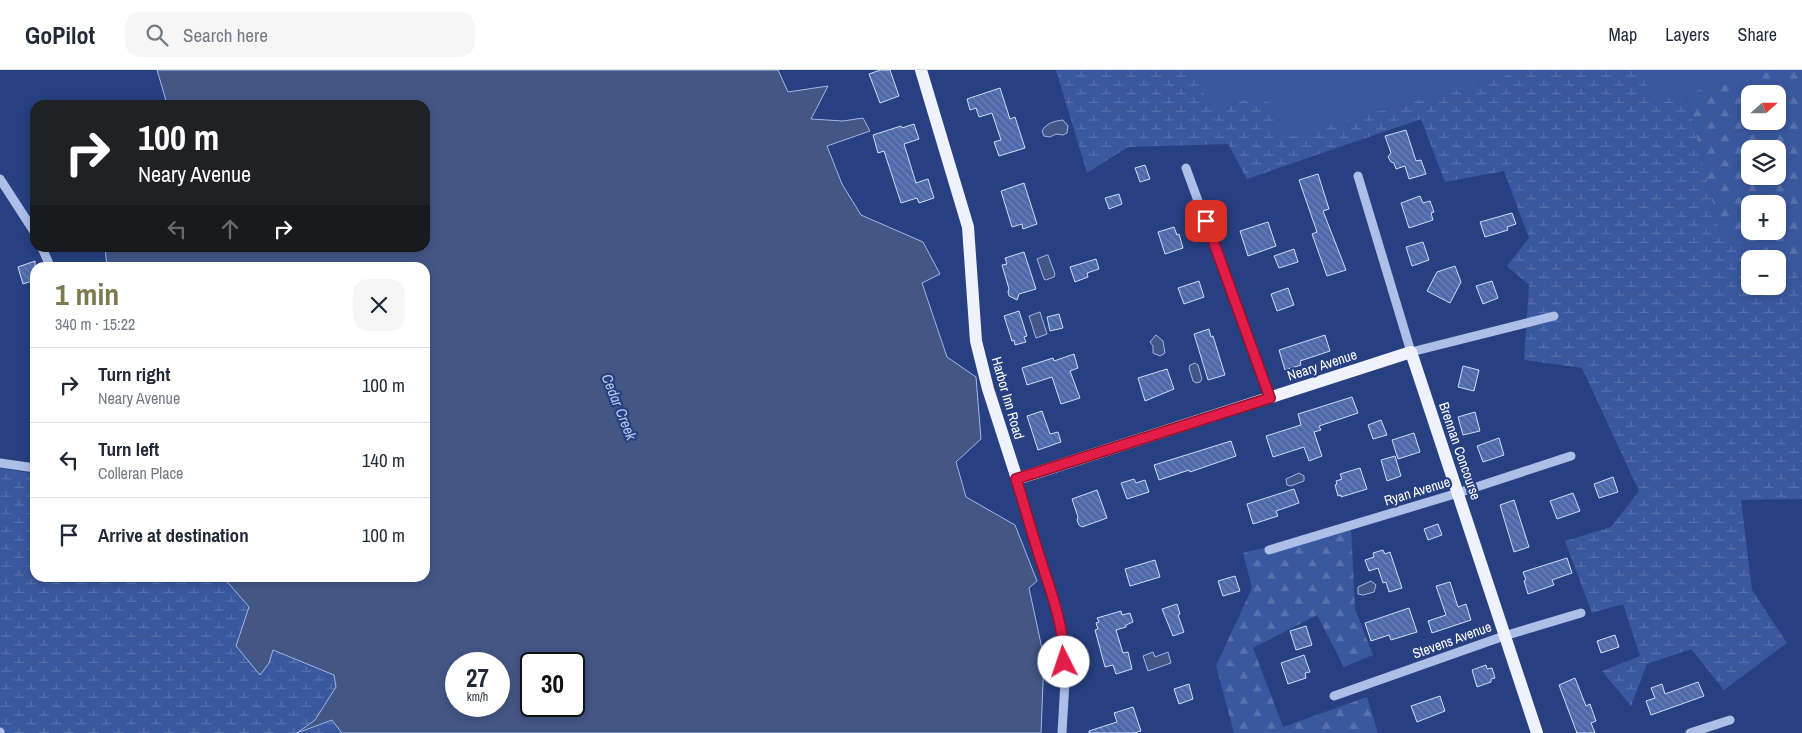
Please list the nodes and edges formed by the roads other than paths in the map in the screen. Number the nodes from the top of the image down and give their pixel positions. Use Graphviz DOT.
graph roads {
  1 [pos="920,70"];
  2 [pos="1186,168"];
  3 [pos="1358,176"];
  4 [pos="0,179"];
  5 [pos="30,225"];
  6 [pos="1554,316"];
  7 [pos="1411,352"];
  8 [pos="1270,398"];
  9 [pos="1571,456"];
  10 [pos="0,463"];
  11 [pos="30,467"];
  12 [pos="1016,479"];
  13 [pos="1458,493"];
  14 [pos="1269,550"];
  15 [pos="1581,613"];
  16 [pos="1504,636"];
  17 [pos="1334,696"];
  18 [pos="1730,720"];
  19 [pos="1062,733"];
  20 [pos="1537,733"];
  21 [pos="1690,733"];
  1 -- 12 [label="main road, Harbor Inn Road"];
  2 -- 8 [label="street"];
  3 -- 7 [label="street, Brennan Concourse"];
  4 -- 5 [label="street"];
  6 -- 7 [label="street, Neary Avenue"];
  7 -- 8 [label="main road, Neary Avenue"];
  7 -- 13 [label="main road, Brennan Concourse"];
  8 -- 12 [label="main road, Neary Avenue"];
  9 -- 13 [label="street, Ryan Avenue"];
  10 -- 11 [label="street"];
  12 -- 19 [label="street, Harbor Inn Road"];
  13 -- 14 [label="street, Ryan Avenue"];
  13 -- 16 [label="main road, Brennan Concourse"];
  15 -- 16 [label="street, Stevens Avenue"];
  16 -- 17 [label="street, Stevens Avenue"];
  16 -- 20 [label="main road, Brennan Concourse"];
  18 -- 21 [label="street"];
}
